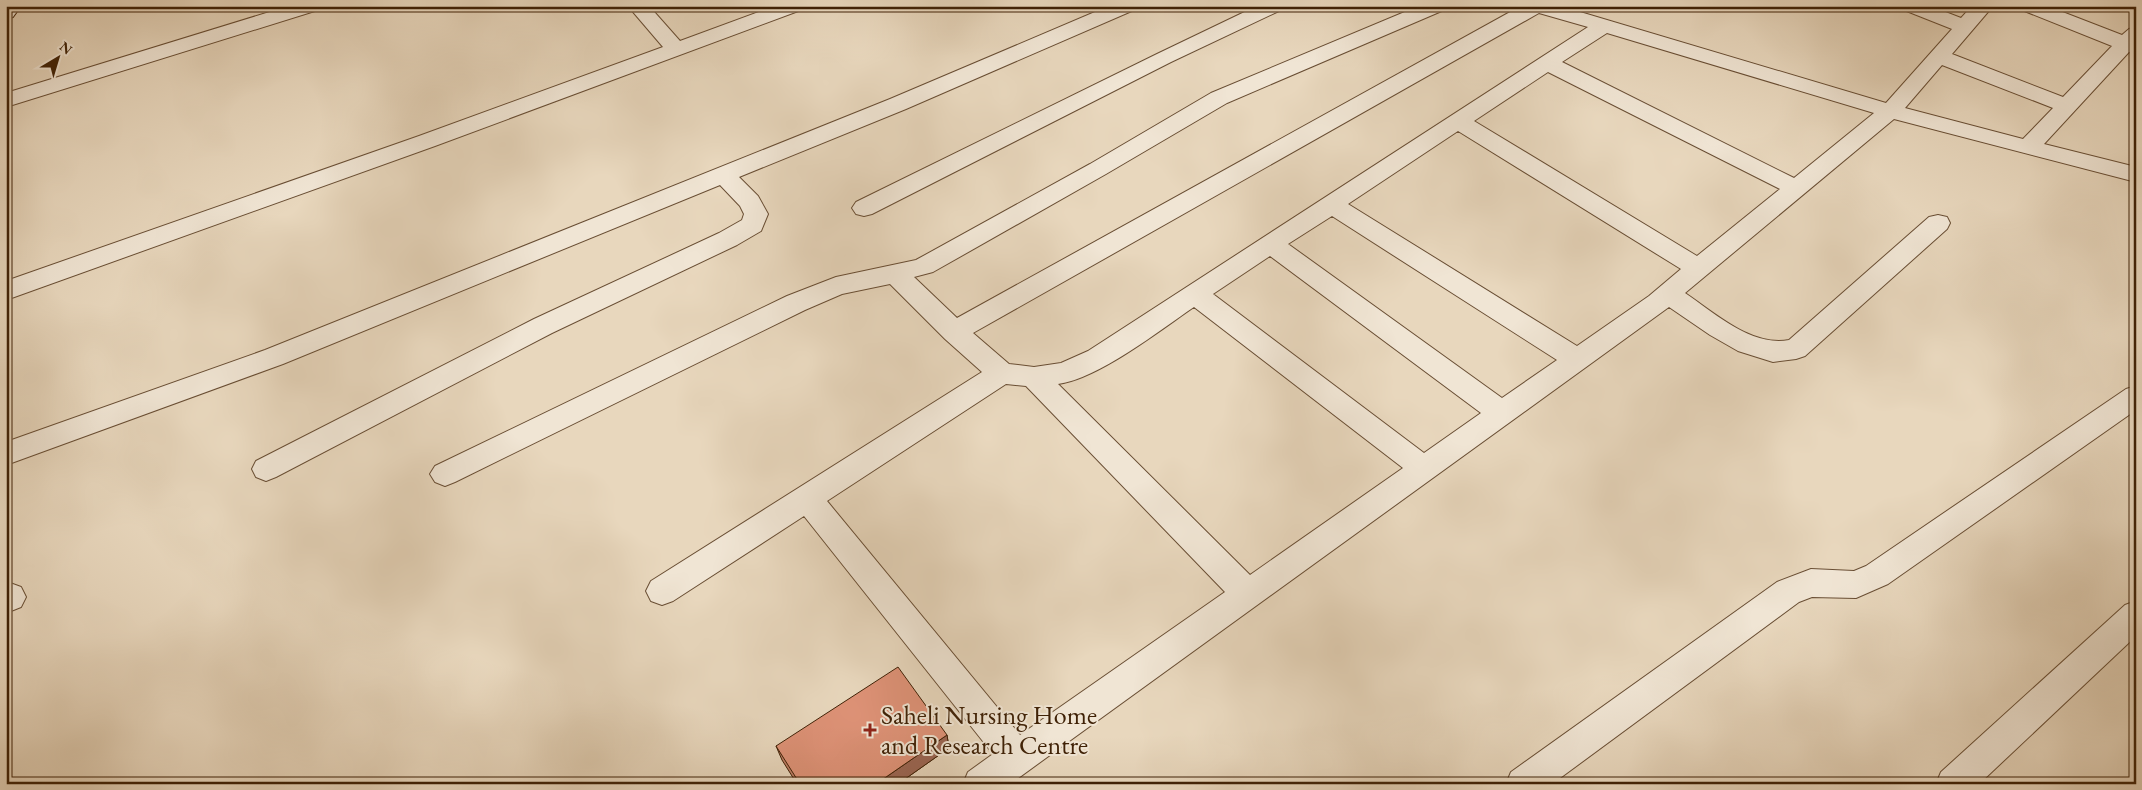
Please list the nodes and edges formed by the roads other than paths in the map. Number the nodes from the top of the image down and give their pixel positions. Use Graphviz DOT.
graph roads {
  1 [pos="11,6"];
  2 [pos="312,6"];
  3 [pos="638,6"];
  4 [pos="794,6"];
  5 [pos="1127,6"];
  6 [pos="1274,6"];
  7 [pos="1537,6"];
  8 [pos="1911,6"];
  9 [pos="1983,6"];
  10 [pos="2029,6"];
  11 [pos="1429,8"];
  12 [pos="6,13"];
  13 [pos="1605,25"];
  14 [pos="1965,27"];
  15 [pos="2132,42"];
  16 [pos="676,49"];
  17 [pos="1939,56"];
  18 [pos="1549,64"];
  19 [pos="6,100"];
  20 [pos="2067,106"];
  21 [pos="1890,111"];
  22 [pos="1459,122"];
  23 [pos="2028,147"];
  24 [pos="724,175"];
  25 [pos="2136,175"];
  26 [pos="1796,188"];
  27 [pos="1332,205"];
  28 [pos="864,208"];
  29 [pos="1938,223"];
  30 [pos="1272,245"];
  31 [pos="1699,269"];
  32 [pos="895,274"];
  33 [pos="6,291"];
  34 [pos="1195,294"];
  35 [pos="1668,294"];
  36 [pos="954,332"];
  37 [pos="1578,360"];
  38 [pos="1002,373"];
  39 [pos="1034,377"];
  40 [pos="2136,396"];
  41 [pos="1502,413"];
  42 [pos="6,454"];
  43 [pos="266,468"];
  44 [pos="1425,469"];
  45 [pos="445,474"];
  46 [pos="807,498"];
  47 [pos="662,591"];
  48 [pos="1248,594"];
  49 [pos="2136,616"];
  50 [pos="1017,758"];
  51 [pos="980,784"];
  52 [pos="1523,784"];
  53 [pos="1953,784"];
  1 -- 12 [label="street"];
  2 -- 19 [label="street"];
  3 -- 16 [label="street"];
  4 -- 16 [label="street"];
  5 -- 24 [label="street"];
  6 -- 28 [label="street"];
  7 -- 13 [label="street"];
  7 -- 36 [label="street"];
  8 -- 14 [label="street"];
  9 -- 14 [label="street"];
  10 -- 15 [label="street"];
  11 -- 32 [label="street"];
  13 -- 18 [label="street"];
  13 -- 21 [label="street"];
  14 -- 17 [label="street"];
  15 -- 20 [label="street"];
  16 -- 33 [label="street"];
  17 -- 20 [label="street"];
  17 -- 21 [label="street"];
  18 -- 22 [label="street"];
  18 -- 26 [label="street"];
  20 -- 23 [label="street"];
  21 -- 23 [label="street"];
  21 -- 26 [label="street"];
  22 -- 27 [label="street"];
  22 -- 31 [label="street"];
  23 -- 25 [label="street"];
  24 -- 42 [label="street"];
  24 -- 43 [label="street"];
  26 -- 31 [label="street"];
  27 -- 30 [label="street"];
  27 -- 37 [label="street"];
  29 -- 35 [label="street"];
  30 -- 34 [label="street"];
  30 -- 41 [label="street"];
  31 -- 35 [label="street"];
  32 -- 36 [label="street"];
  32 -- 45 [label="street"];
  34 -- 39 [label="street"];
  34 -- 44 [label="street"];
  35 -- 37 [label="street"];
  36 -- 38 [label="street"];
  37 -- 41 [label="street"];
  38 -- 39 [label="street"];
  38 -- 46 [label="street"];
  39 -- 48 [label="street"];
  40 -- 52 [label="street"];
  41 -- 44 [label="street"];
  44 -- 48 [label="street"];
  46 -- 47 [label="street"];
  46 -- 50 [label="street"];
  48 -- 50 [label="street"];
  49 -- 53 [label="street"];
  50 -- 51 [label="street"];
}
